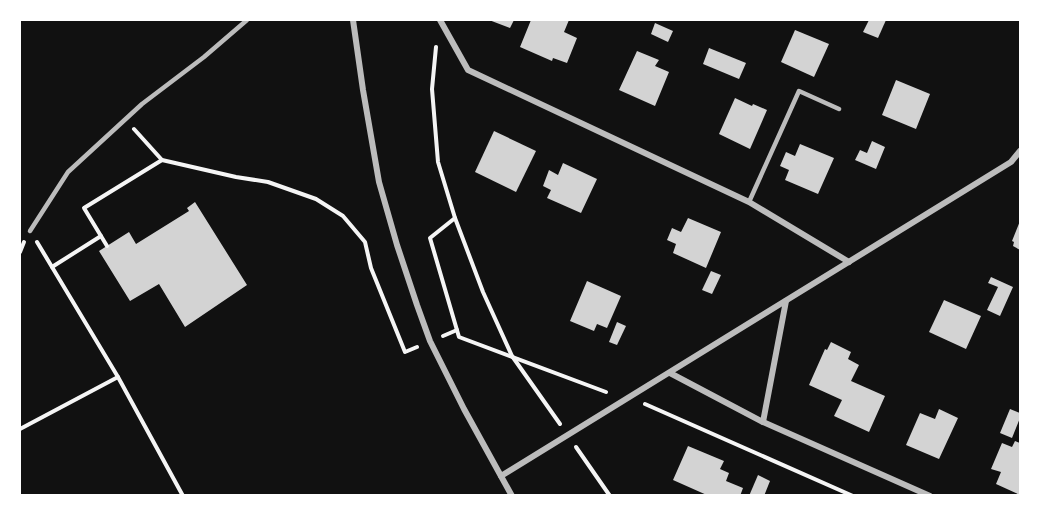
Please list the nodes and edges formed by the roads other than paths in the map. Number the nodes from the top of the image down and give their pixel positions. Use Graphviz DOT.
graph roads {
  1 [pos="248,20"];
  2 [pos="353,20"];
  3 [pos="440,20"];
  4 [pos="839,109"];
  5 [pos="1020,151"];
  6 [pos="749,202"];
  7 [pos="30,231"];
  8 [pos="849,262"];
  9 [pos="786,301"];
  10 [pos="670,373"];
  11 [pos="763,422"];
  12 [pos="501,476"];
  13 [pos="512,495"];
  14 [pos="930,495"];
  1 -- 7 [label="lane"];
  2 -- 12 [label="street"];
  3 -- 6 [label="street"];
  4 -- 6 [label="lane"];
  5 -- 8 [label="street"];
  6 -- 8 [label="street"];
  8 -- 9 [label="street"];
  9 -- 10 [label="street"];
  9 -- 11 [label="street"];
  10 -- 11 [label="street"];
  10 -- 12 [label="street"];
  11 -- 14 [label="street"];
  12 -- 13 [label="street"];
}
